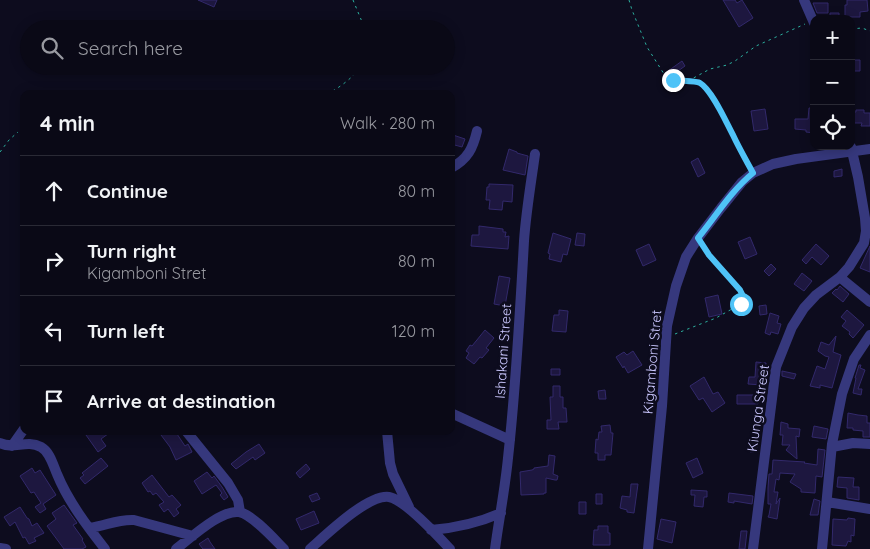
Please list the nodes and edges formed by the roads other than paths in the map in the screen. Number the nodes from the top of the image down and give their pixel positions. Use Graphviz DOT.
graph roads {
  1 [pos="804,0"];
  2 [pos="810,15"];
  3 [pos="477,130"];
  4 [pos="855,149"];
  5 [pos="870,149"];
  6 [pos="846,150"];
  7 [pos="851,150"];
  8 [pos="535,154"];
  9 [pos="455,166"];
  10 [pos="842,279"];
  11 [pos="870,302"];
  12 [pos="870,335"];
  13 [pos="455,415"];
  14 [pos="20,435"];
  15 [pos="191,435"];
  16 [pos="387,435"];
  17 [pos="510,440"];
  18 [pos="0,443"];
  19 [pos="870,444"];
  20 [pos="12,446"];
  21 [pos="832,446"];
  22 [pos="826,502"];
  23 [pos="870,509"];
  24 [pos="411,510"];
  25 [pos="240,512"];
  26 [pos="501,513"];
  27 [pos="89,528"];
  28 [pos="431,530"];
  29 [pos="193,536"];
  30 [pos="0,548"];
  31 [pos="6,549"];
  32 [pos="105,549"];
  33 [pos="176,549"];
  34 [pos="284,549"];
  35 [pos="310,549"];
  36 [pos="450,549"];
  37 [pos="495,549"];
  38 [pos="648,549"];
  39 [pos="753,549"];
  40 [pos="822,549"];
  1 -- 2 [label="street"];
  3 -- 9 [label="street"];
  4 -- 5 [label="street, Kigamboni Stret"];
  6 -- 38 [label="street, Kigamboni Stret"];
  7 -- 39 [label="street, Kiunga Street"];
  8 -- 17 [label="street, Ishakani Street"];
  10 -- 11 [label="street"];
  12 -- 21 [label="street"];
  13 -- 17 [label="street"];
  14 -- 20 [label="street"];
  15 -- 25 [label="street"];
  16 -- 24 [label="street"];
  17 -- 26 [label="street, Ishakani Street"];
  18 -- 20 [label="street"];
  19 -- 21 [label="street"];
  20 -- 27 [label="street"];
  21 -- 22 [label="street"];
  22 -- 23 [label="street"];
  22 -- 40 [label="street"];
  24 -- 28 [label="street"];
  24 -- 35 [label="street"];
  25 -- 29 [label="street"];
  25 -- 34 [label="street"];
  26 -- 28 [label="street"];
  26 -- 37 [label="street, Ishakani Street"];
  27 -- 29 [label="street"];
  27 -- 32 [label="street"];
  28 -- 36 [label="street"];
  29 -- 33 [label="street"];
  30 -- 31 [label="street"];
}
